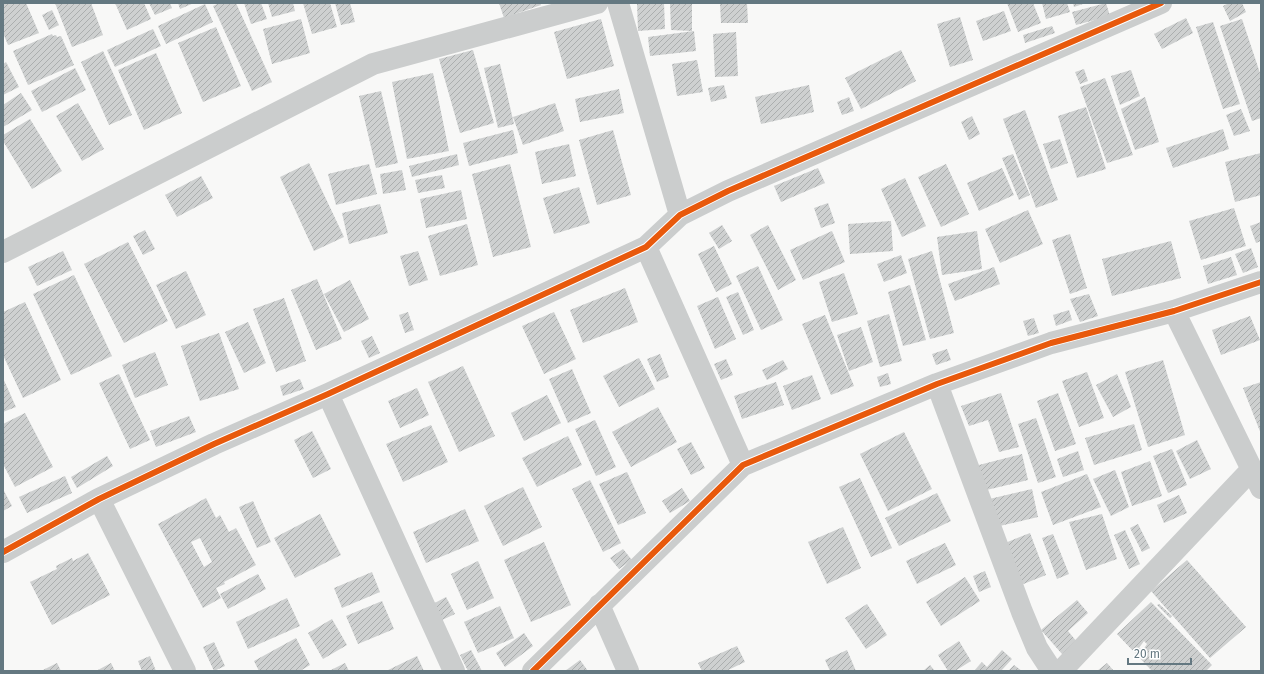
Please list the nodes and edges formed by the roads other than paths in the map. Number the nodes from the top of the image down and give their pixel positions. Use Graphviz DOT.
graph roads {
  1 [pos="597,3"];
  2 [pos="618,3"];
  3 [pos="1161,3"];
  4 [pos="680,215"];
  5 [pos="646,247"];
  6 [pos="3,252"];
  7 [pos="1261,282"];
  8 [pos="1174,311"];
  9 [pos="937,384"];
  10 [pos="328,394"];
  11 [pos="743,465"];
  12 [pos="1256,479"];
  13 [pos="99,499"];
  14 [pos="3,552"];
  15 [pos="599,605"];
  16 [pos="185,671"];
  17 [pos="454,671"];
  18 [pos="533,671"];
  19 [pos="628,671"];
  20 [pos="1052,671"];
  21 [pos="1061,671"];
  1 -- 6 [label="street"];
  2 -- 4 [label="street"];
  3 -- 4 [label="street"];
  4 -- 5 [label="street"];
  5 -- 10 [label="street"];
  5 -- 11 [label="street"];
  7 -- 8 [label="street"];
  8 -- 9 [label="street"];
  8 -- 12 [label="street"];
  9 -- 11 [label="street"];
  9 -- 20 [label="street"];
  10 -- 13 [label="street"];
  10 -- 17 [label="street"];
  11 -- 15 [label="street"];
  12 -- 21 [label="street"];
  13 -- 14 [label="street"];
  13 -- 16 [label="street"];
  15 -- 18 [label="street"];
  15 -- 19 [label="street"];
}
